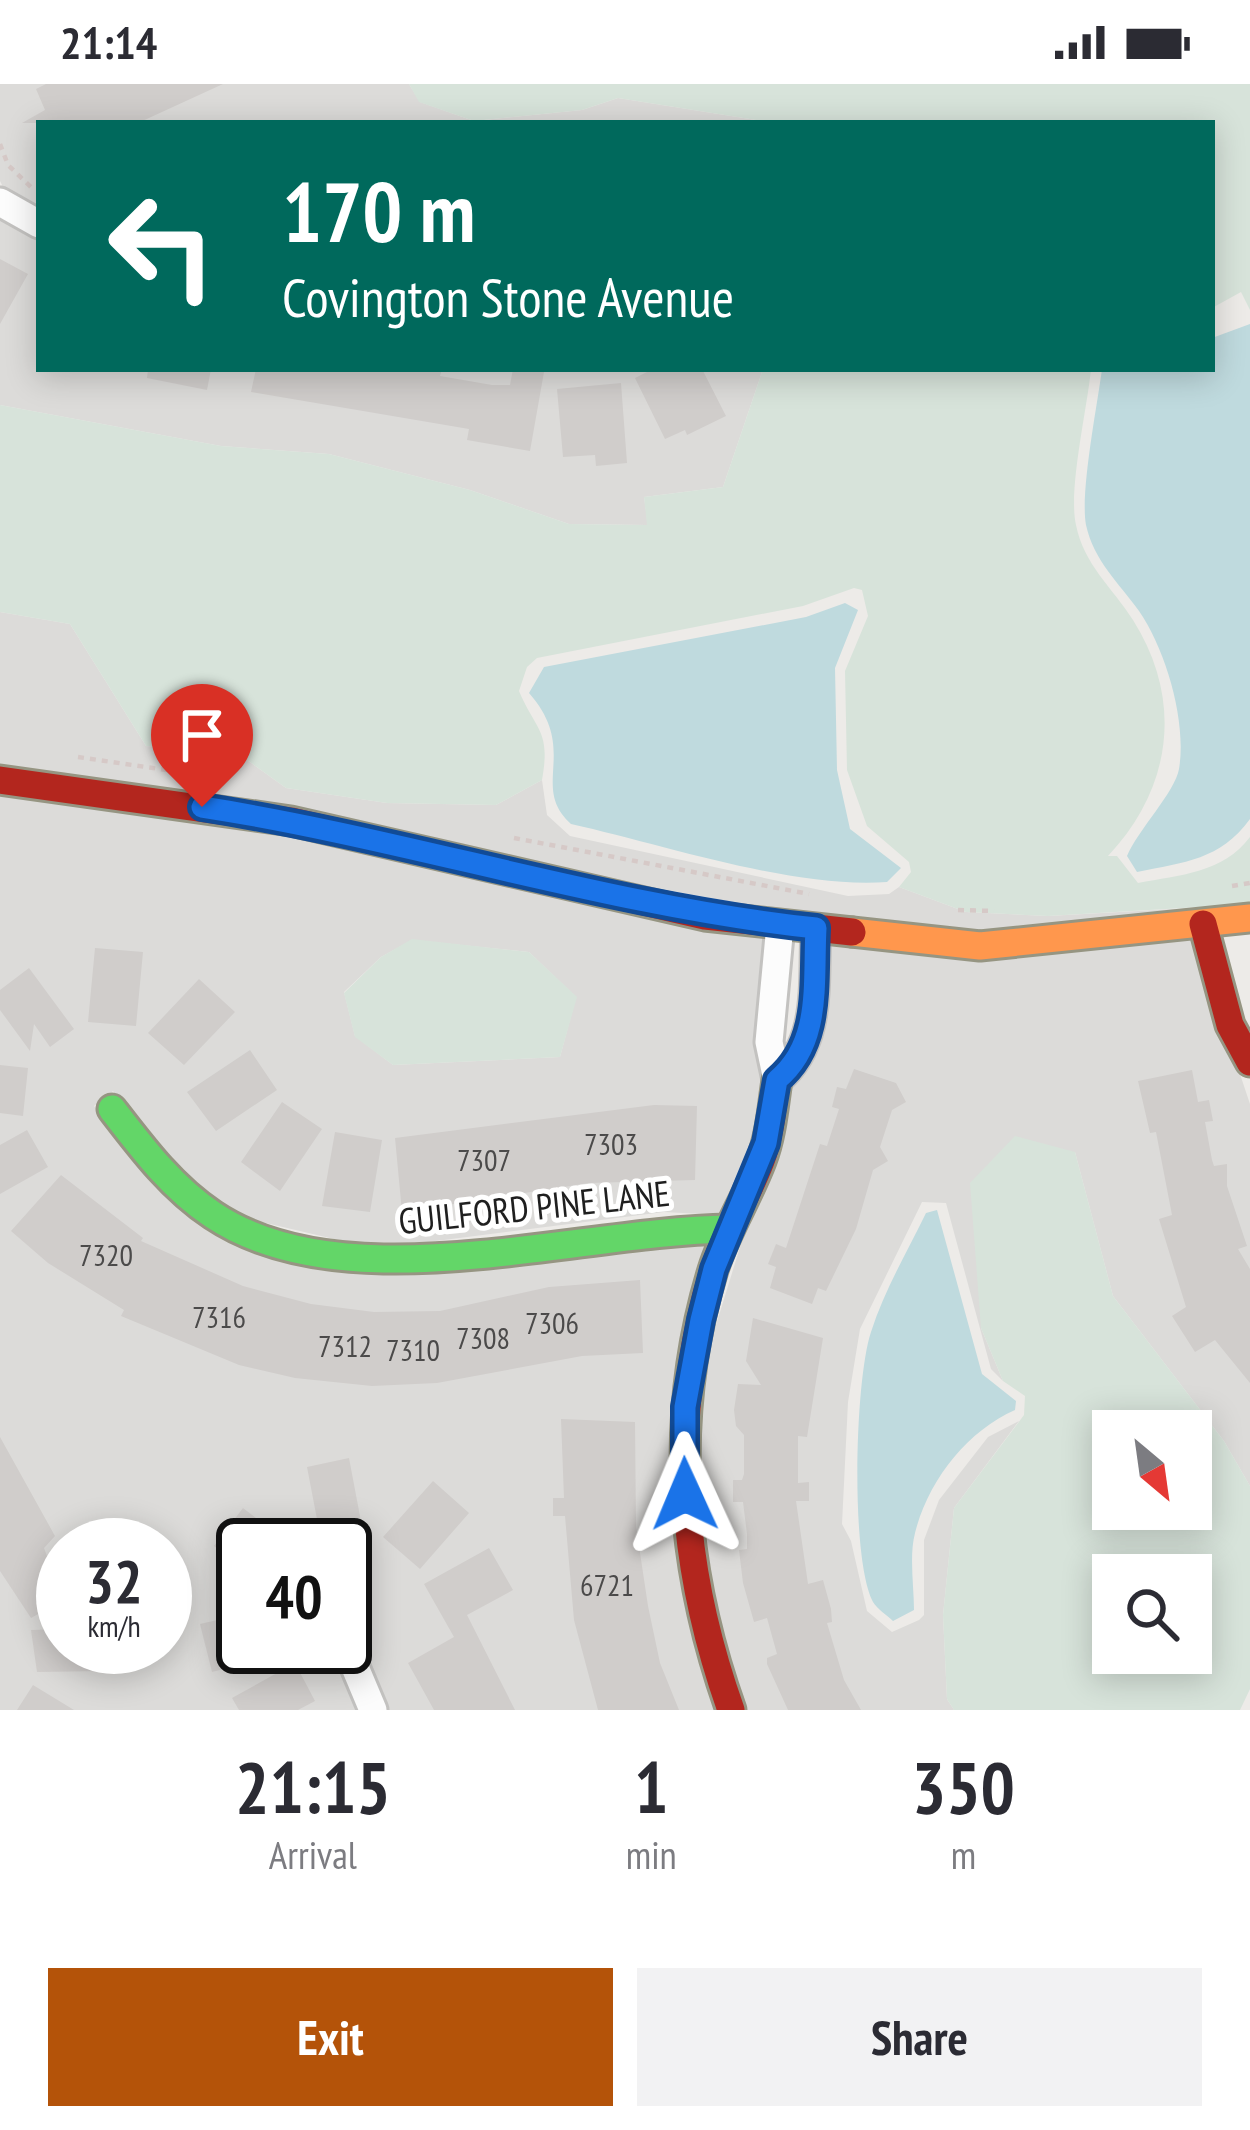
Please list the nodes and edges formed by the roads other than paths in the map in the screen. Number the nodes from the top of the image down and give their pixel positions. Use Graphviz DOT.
graph roads {
  1 [pos="0,202"];
  2 [pos="36,222"];
  3 [pos="0,780"];
  4 [pos="1250,918"];
  5 [pos="1203,924"];
  6 [pos="780,925"];
  7 [pos="816,928"];
  8 [pos="1250,1062"];
  9 [pos="777,1080"];
  10 [pos="112,1109"];
  11 [pos="729,1229"];
  12 [pos="358,1674"];
  13 [pos="373,1710"];
  14 [pos="730,1710"];
  1 -- 2 [label="street"];
  3 -- 6 [label="street"];
  4 -- 5 [label="street"];
  5 -- 7 [label="street"];
  5 -- 8 [label="street"];
  6 -- 7 [label="street"];
  6 -- 9 [label="street"];
  7 -- 9 [label="street"];
  9 -- 11 [label="street"];
  10 -- 11 [label="street, GUILFORD PINE LANE"];
  11 -- 14 [label="street"];
  12 -- 13 [label="street"];
}
